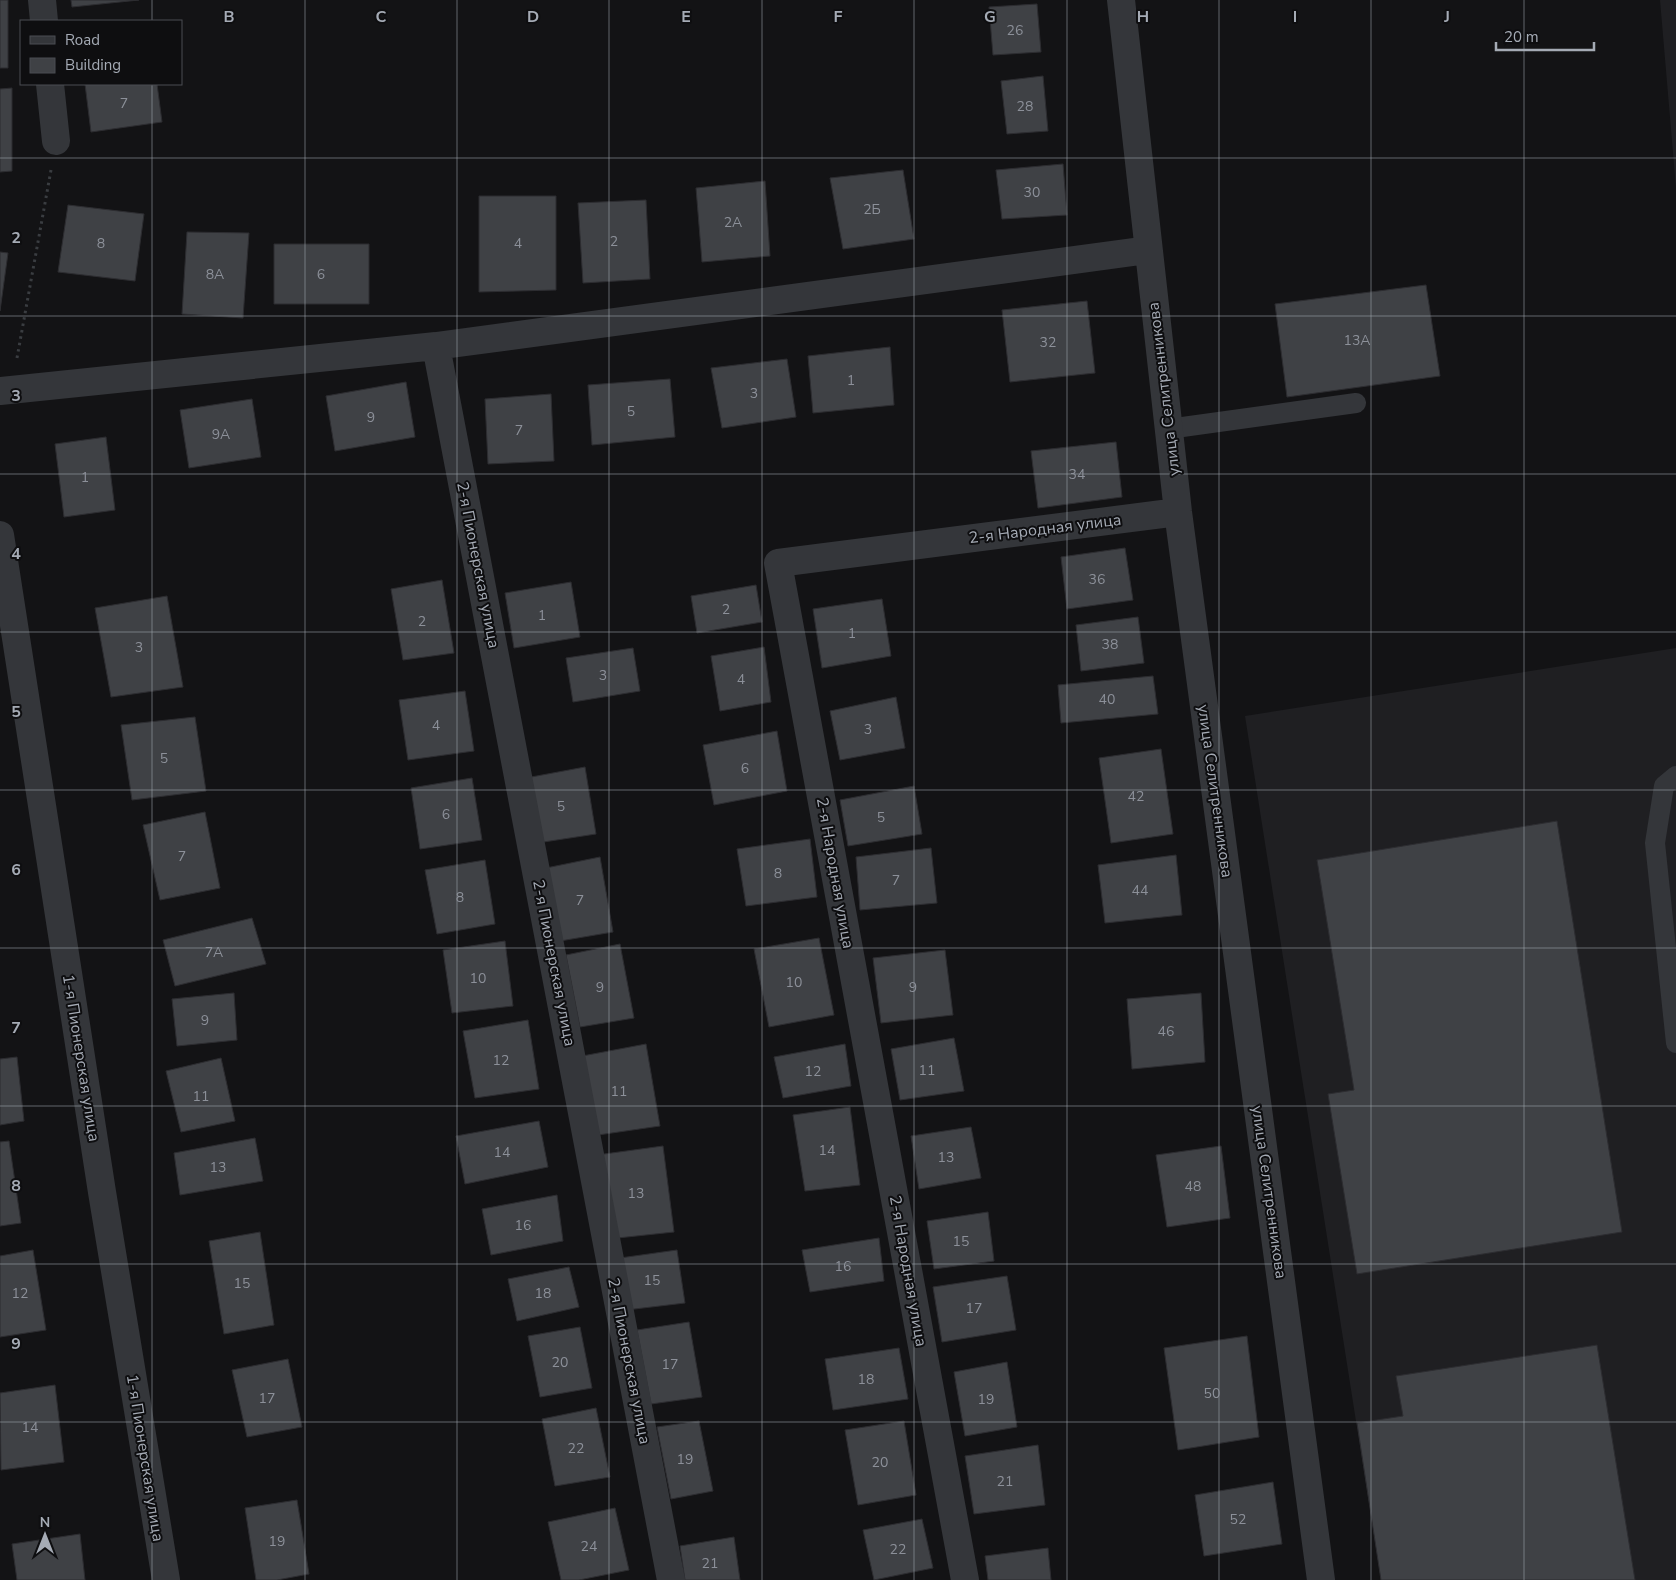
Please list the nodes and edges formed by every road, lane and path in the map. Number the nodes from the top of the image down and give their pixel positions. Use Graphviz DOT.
graph roads {
  1 [pos="42,0"];
  2 [pos="1121,0"];
  3 [pos="44,20"];
  4 [pos="50,85"];
  5 [pos="56,141"];
  6 [pos="1148,250"];
  7 [pos="436,346"];
  8 [pos="4,398"];
  9 [pos="1356,403"];
  10 [pos="1168,429"];
  11 [pos="1178,512"];
  12 [pos="0,535"];
  13 [pos="1676,776"];
  14 [pos="1676,1043"];
  15 [pos="166,1580"];
  16 [pos="671,1580"];
  17 [pos="965,1580"];
  18 [pos="1322,1580"];
  1 -- 3 [label="street"];
  2 -- 6 [label="street, улица Селитренникова"];
  4 -- 5 [label="street"];
  5 -- 8 [label="path"];
  6 -- 7 [label="street"];
  6 -- 10 [label="street, улица Селитренникова"];
  7 -- 8 [label="street"];
  7 -- 16 [label="street, 2-я Пионерская улица"];
  9 -- 10 [label="lane"];
  10 -- 11 [label="street, улица Селитренникова"];
  11 -- 17 [label="street, 2-я Народная улица"];
  11 -- 18 [label="street, улица Селитренникова"];
  12 -- 15 [label="street, 1-я Пионерская улица"];
  13 -- 14 [label="lane"];
}
